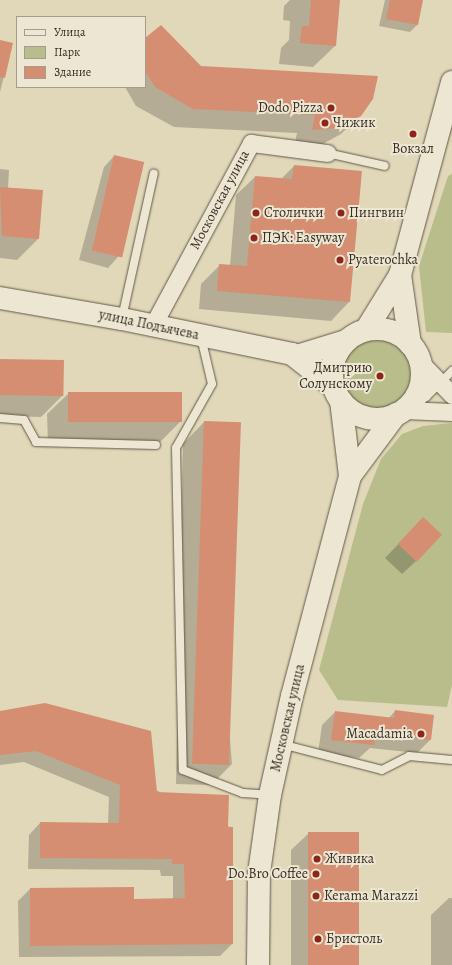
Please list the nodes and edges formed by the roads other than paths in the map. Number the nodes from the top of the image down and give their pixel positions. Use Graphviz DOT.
graph roads {
  1 [pos="452,82"];
  2 [pos="327,153"];
  3 [pos="385,166"];
  4 [pos="154,173"];
  5 [pos="400,275"];
  6 [pos="0,298"];
  7 [pos="122,318"];
  8 [pos="153,325"];
  9 [pos="366,330"];
  10 [pos="201,336"];
  11 [pos="346,341"];
  12 [pos="416,353"];
  13 [pos="297,356"];
  14 [pos="448,383"];
  15 [pos="338,394"];
  16 [pos="400,412"];
  17 [pos="452,412"];
  18 [pos="0,418"];
  19 [pos="156,445"];
  20 [pos="350,476"];
  21 [pos="280,744"];
  22 [pos="452,760"];
  23 [pos="270,795"];
  24 [pos="258,965"];
  1 -- 5 [label="main road, Московская улица"];
  2 -- 3 [label="lane"];
  2 -- 8 [label="street, Московская улица"];
  4 -- 7 [label="lane"];
  5 -- 9 [label="main road, Московская улица"];
  5 -- 12 [label="main road, Московская улица"];
  6 -- 7 [label="main road, улица Подъячева"];
  7 -- 8 [label="main road, улица Подъячева"];
  8 -- 10 [label="main road, улица Подъячева"];
  9 -- 11 [label="main road, Московская улица"];
  9 -- 12 [label="main road"];
  10 -- 13 [label="main road, улица Подъячева"];
  10 -- 23 [label="lane"];
  11 -- 13 [label="main road, улица Подъячева"];
  11 -- 15 [label="main road, Московская улица"];
  12 -- 14 [label="street"];
  12 -- 16 [label="main road, Московская улица"];
  13 -- 15 [label="main road, улица Подъячева"];
  14 -- 16 [label="lane"];
  15 -- 16 [label="main road"];
  15 -- 20 [label="main road, Московская улица"];
  16 -- 17 [label="street"];
  16 -- 20 [label="main road, Московская улица"];
  18 -- 19 [label="lane"];
  20 -- 21 [label="main road, Московская улица"];
  21 -- 22 [label="lane"];
  21 -- 23 [label="main road, Московская улица"];
  23 -- 24 [label="main road, Московская улица"];
}
